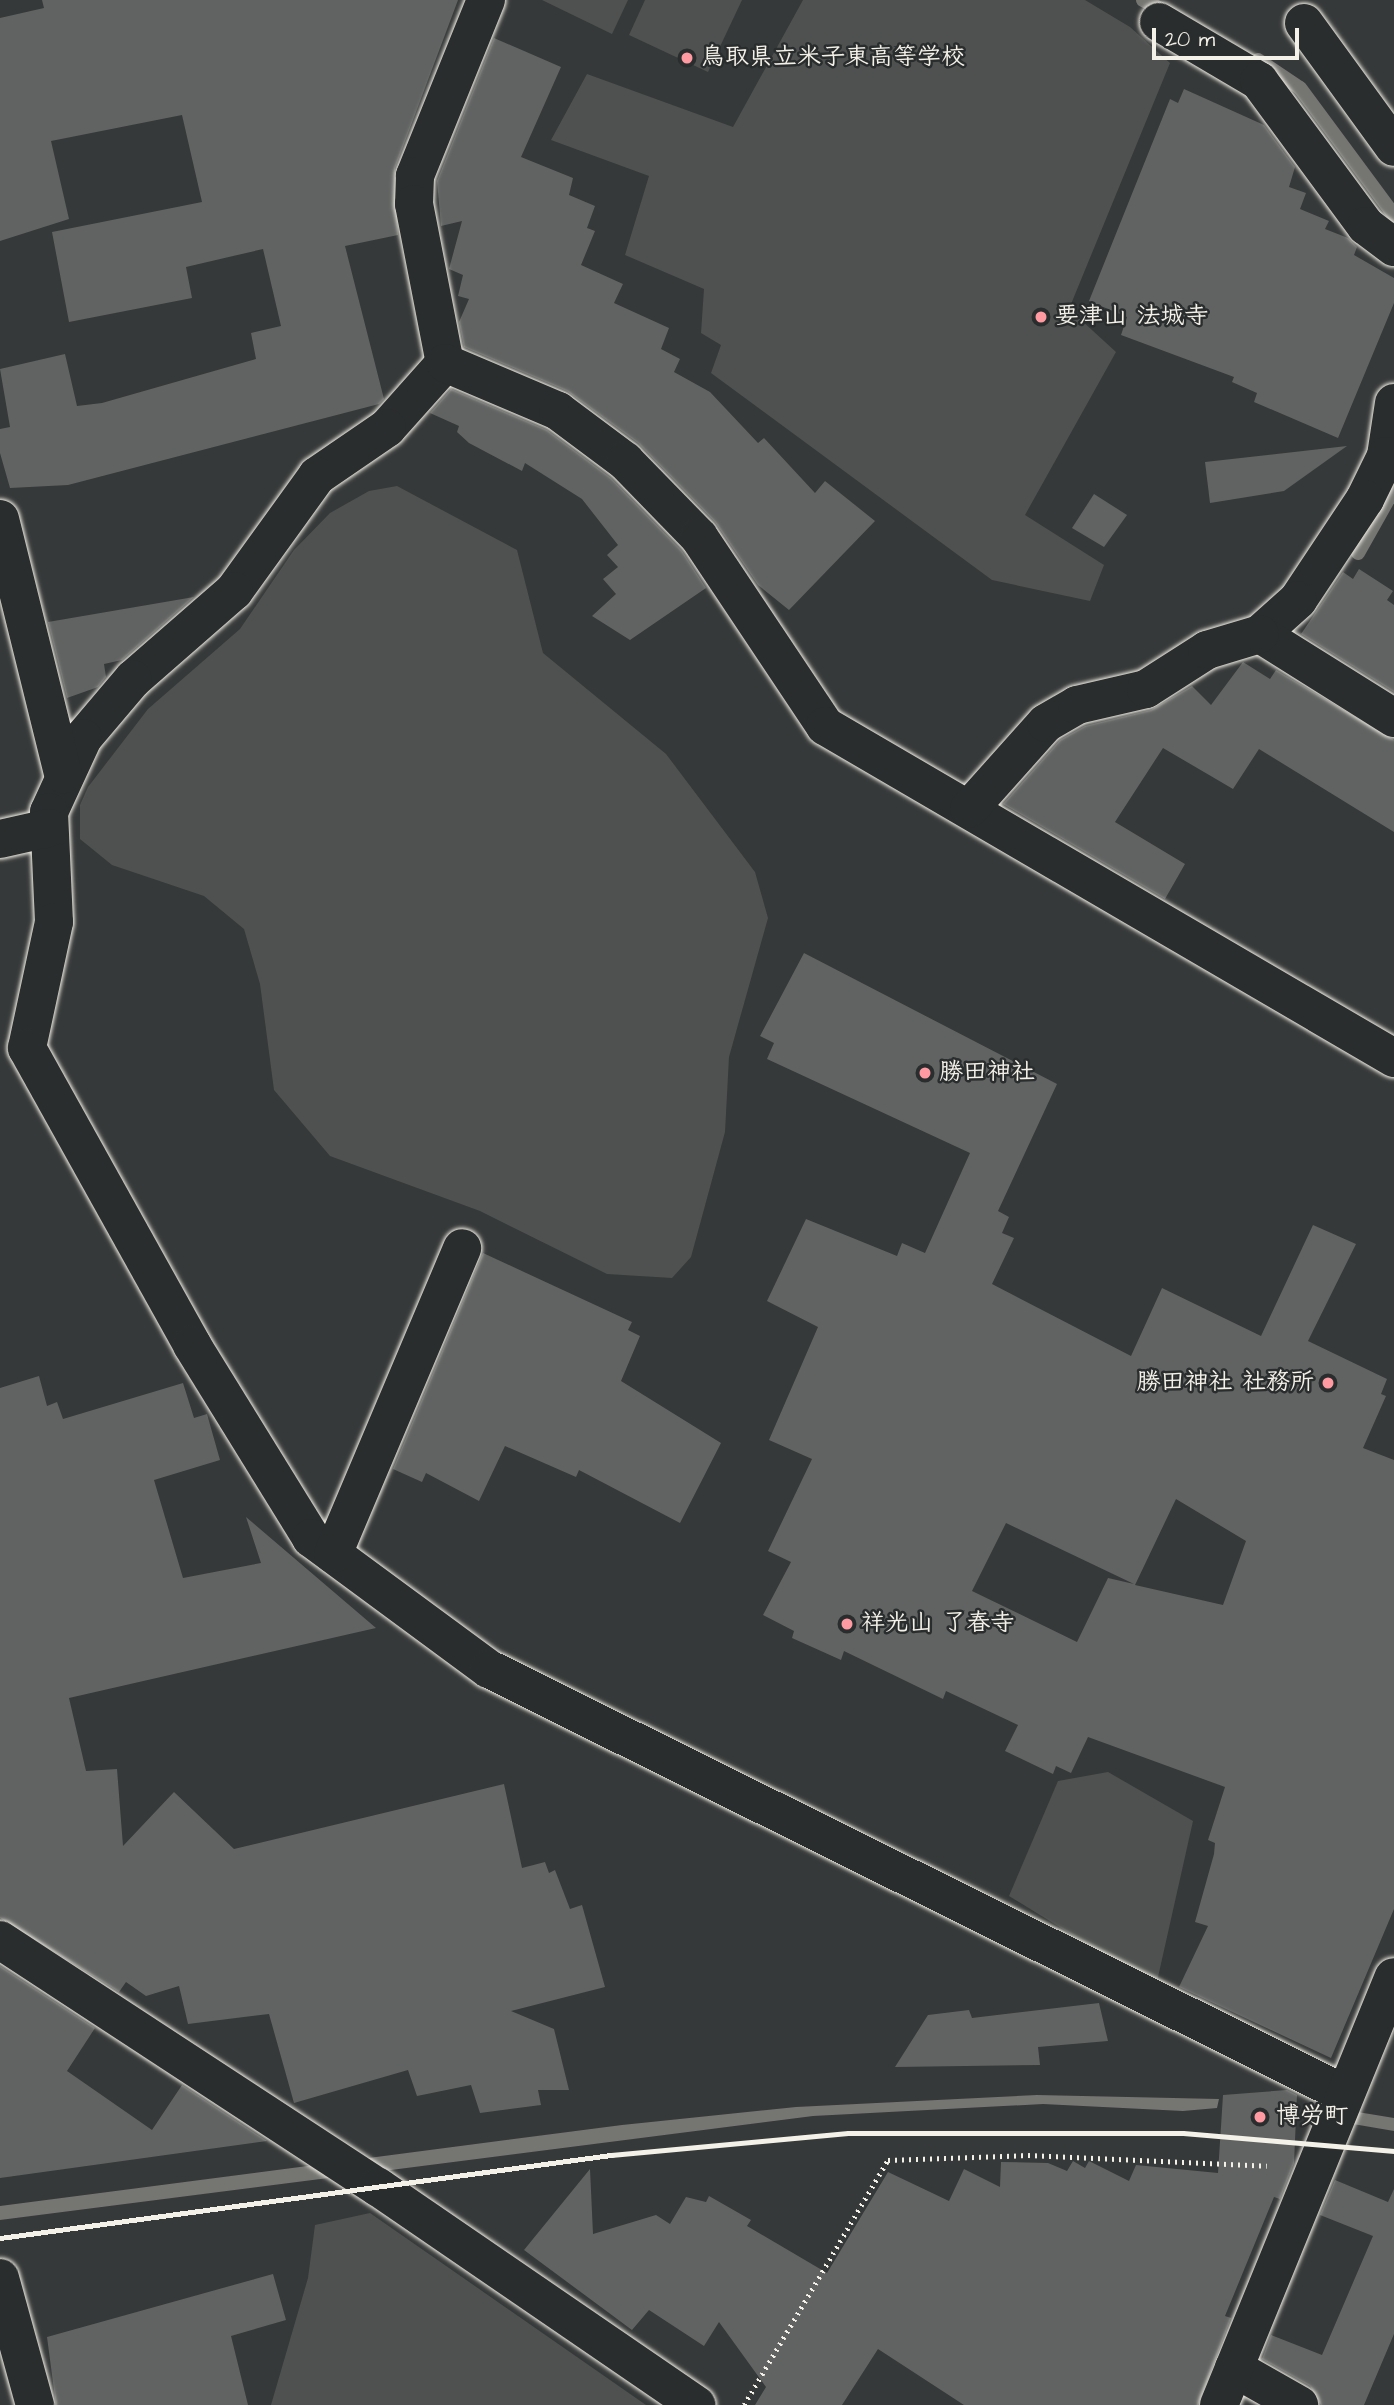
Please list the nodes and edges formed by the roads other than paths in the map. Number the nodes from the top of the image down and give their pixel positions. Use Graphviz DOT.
graph roads {
  1 [pos="486,0"];
  2 [pos="1159,22"];
  3 [pos="1304,23"];
  4 [pos="1394,147"];
  5 [pos="1394,247"];
  6 [pos="445,362"];
  7 [pos="1394,403"];
  8 [pos="0,519"];
  9 [pos="1260,634"];
  10 [pos="1394,718"];
  11 [pos="63,774"];
  12 [pos="969,809"];
  13 [pos="49,828"];
  14 [pos="0,839"];
  15 [pos="1394,1058"];
  16 [pos="462,1248"];
  17 [pos="333,1554"];
  18 [pos="0,1940"];
  19 [pos="1394,1977"];
  20 [pos="1339,2109"];
  21 [pos="0,2278"];
  22 [pos="1234,2368"];
  23 [pos="35,2405"];
  24 [pos="696,2405"];
  25 [pos="1219,2405"];
  26 [pos="1299,2405"];
  1 -- 6 [label="street"];
  2 -- 5 [label="street"];
  3 -- 4 [label="street"];
  6 -- 11 [label="street"];
  6 -- 12 [label="street"];
  7 -- 9 [label="street"];
  8 -- 11 [label="street"];
  9 -- 10 [label="street"];
  9 -- 12 [label="street"];
  11 -- 13 [label="street"];
  12 -- 15 [label="street"];
  13 -- 14 [label="street"];
  13 -- 17 [label="street"];
  16 -- 17 [label="street"];
  17 -- 20 [label="street"];
  18 -- 24 [label="street"];
  19 -- 20 [label="street"];
  20 -- 22 [label="street"];
  21 -- 23 [label="street"];
  22 -- 25 [label="street"];
  22 -- 26 [label="street"];
}
